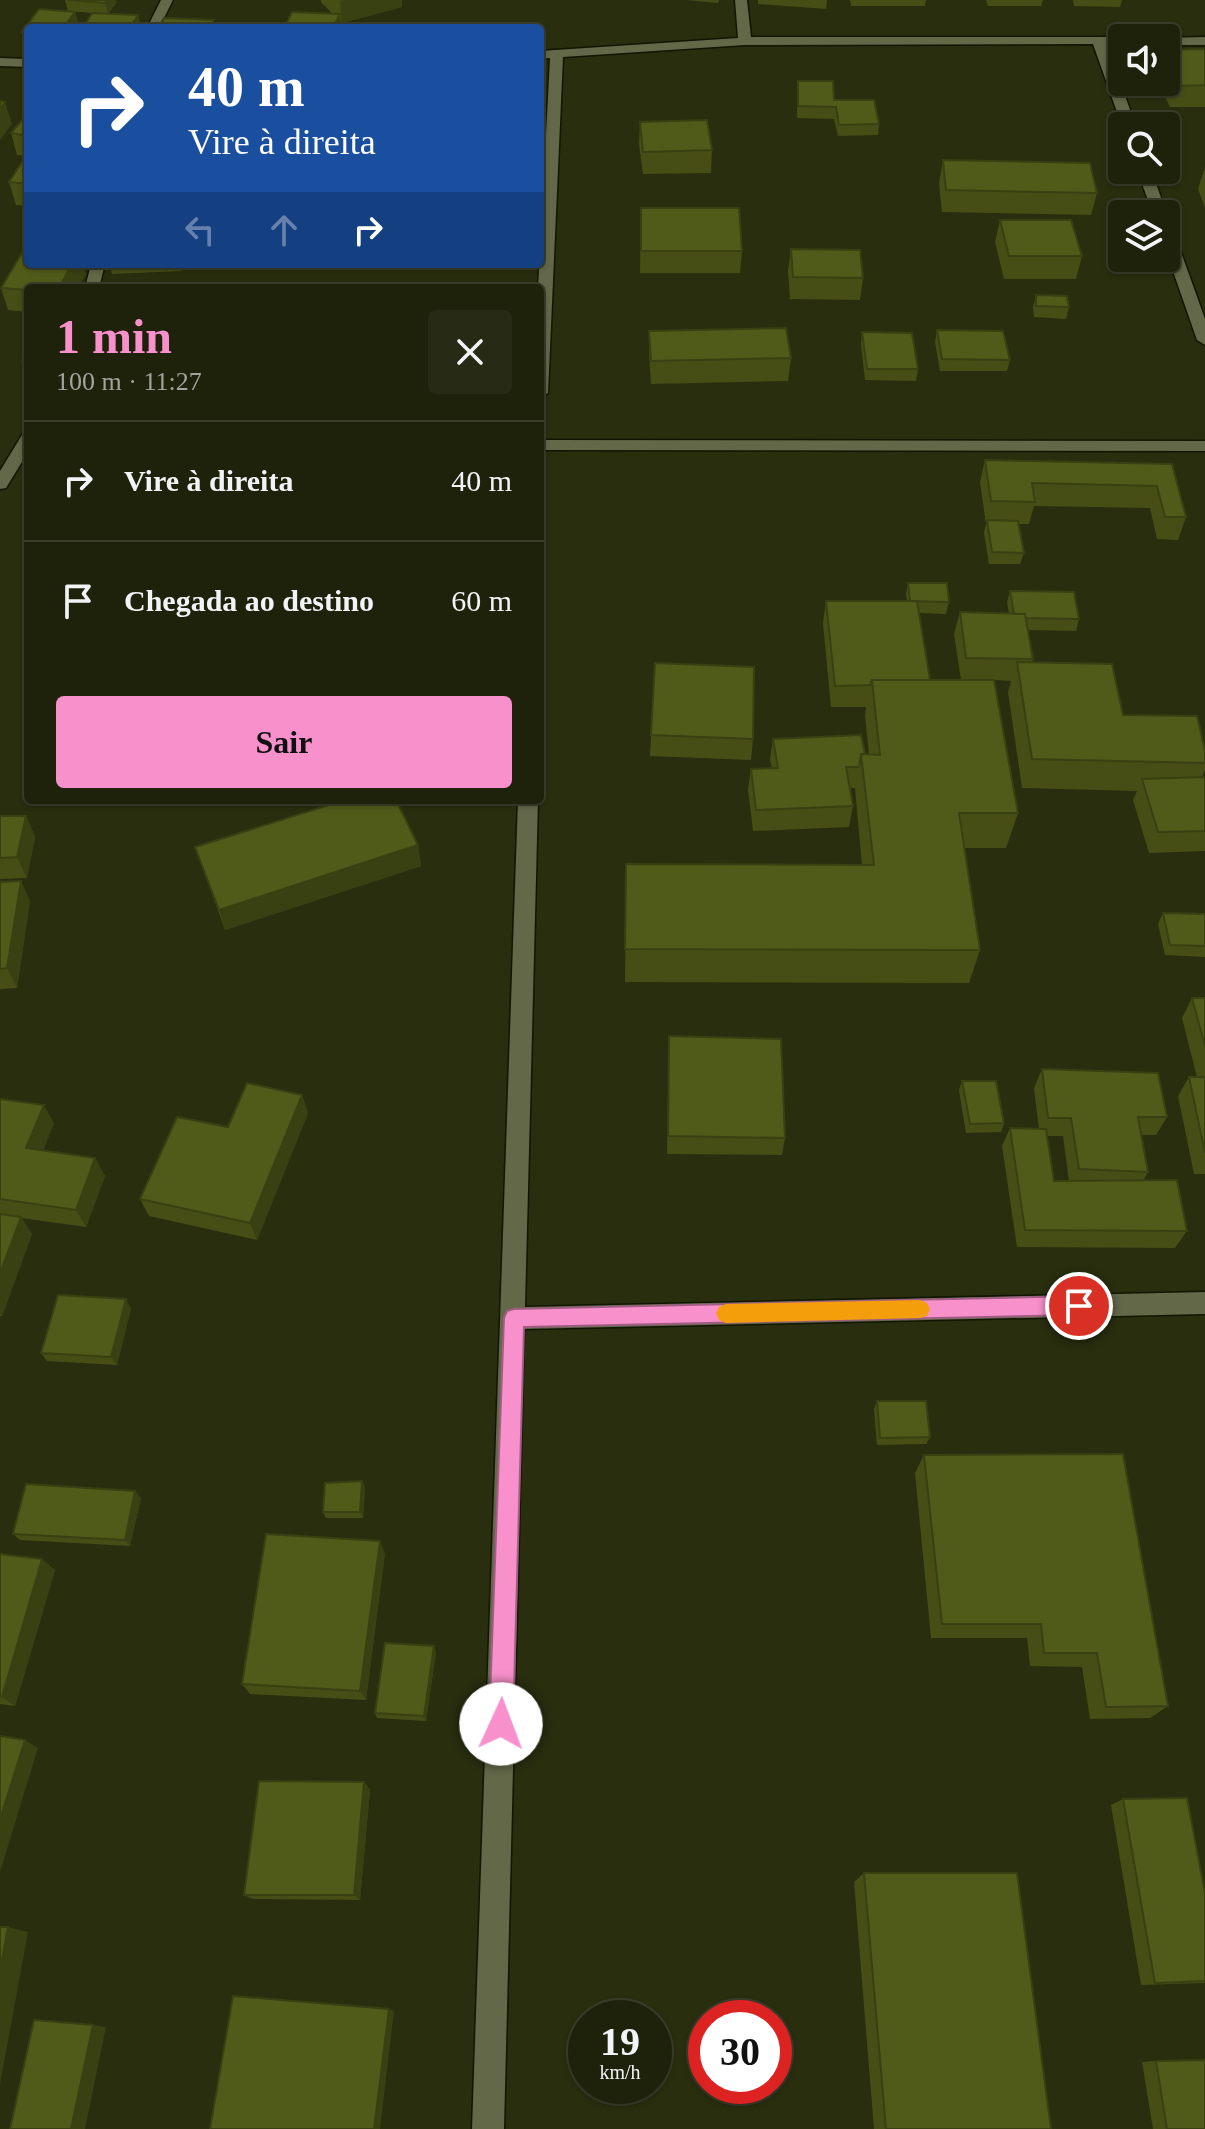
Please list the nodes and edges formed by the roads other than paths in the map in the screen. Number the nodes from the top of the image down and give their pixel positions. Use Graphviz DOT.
graph roads {
  1 [pos="167,0"];
  2 [pos="741,0"];
  3 [pos="155,24"];
  4 [pos="1098,40"];
  5 [pos="1108,40"];
  6 [pos="745,41"];
  7 [pos="1180,41"];
  8 [pos="1205,41"];
  9 [pos="544,55"];
  10 [pos="557,55"];
  11 [pos="0,62"];
  12 [pos="24,63"];
  13 [pos="1124,112"];
  14 [pos="1180,269"];
  15 [pos="544,313"];
  16 [pos="1205,340"];
  17 [pos="24,445"];
  18 [pos="544,445"];
  19 [pos="1205,446"];
  20 [pos="0,484"];
  21 [pos="528,804"];
  22 [pos="1205,1303"];
  23 [pos="514,1318"];
  24 [pos="488,2129"];
  1 -- 3 [label="street"];
  2 -- 6 [label="street"];
  4 -- 5 [label="street"];
  4 -- 6 [label="street"];
  4 -- 13 [label="street"];
  6 -- 10 [label="street"];
  7 -- 8 [label="street"];
  9 -- 10 [label="street"];
  10 -- 15 [label="street"];
  11 -- 12 [label="street"];
  14 -- 16 [label="street"];
  17 -- 20 [label="street"];
  18 -- 19 [label="street"];
  21 -- 23 [label="street"];
  22 -- 23 [label="street"];
  23 -- 24 [label="street"];
}
